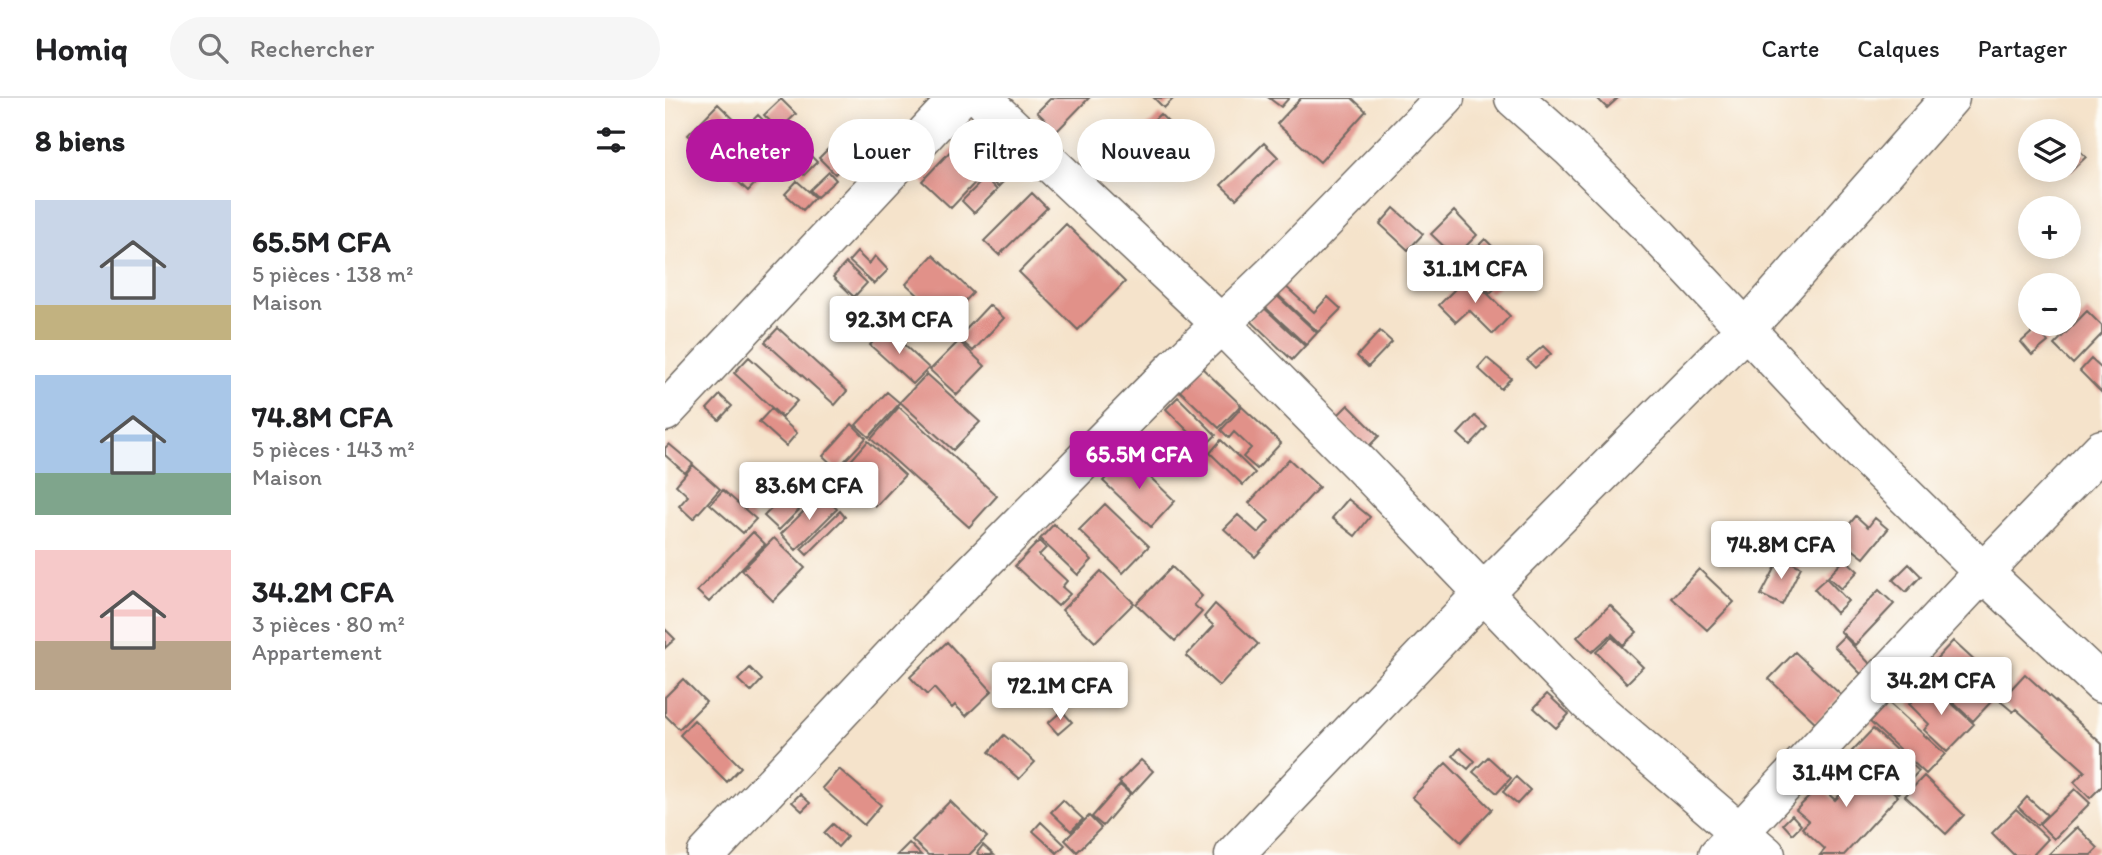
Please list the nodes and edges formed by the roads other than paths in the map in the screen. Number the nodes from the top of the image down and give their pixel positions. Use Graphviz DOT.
graph roads {
  1 [pos="959,98"];
  2 [pos="981,98"];
  3 [pos="1445,98"];
  4 [pos="1514,98"];
  5 [pos="1950,98"];
  6 [pos="1222,325"];
  7 [pos="1745,330"];
  8 [pos="665,412"];
  9 [pos="2102,449"];
  10 [pos="1983,572"];
  11 [pos="1484,592"];
  12 [pos="2102,684"];
  13 [pos="1741,847"];
  14 [pos="706,855"];
  15 [pos="1234,855"];
  1 -- 8 [label="street"];
  2 -- 6 [label="street"];
  3 -- 6 [label="street"];
  4 -- 7 [label="street"];
  5 -- 7 [label="street"];
  6 -- 11 [label="street"];
  6 -- 14 [label="street"];
  7 -- 10 [label="street"];
  7 -- 11 [label="street"];
  9 -- 10 [label="street"];
  10 -- 12 [label="street"];
  10 -- 13 [label="street"];
  11 -- 13 [label="street"];
  11 -- 15 [label="street"];
}
